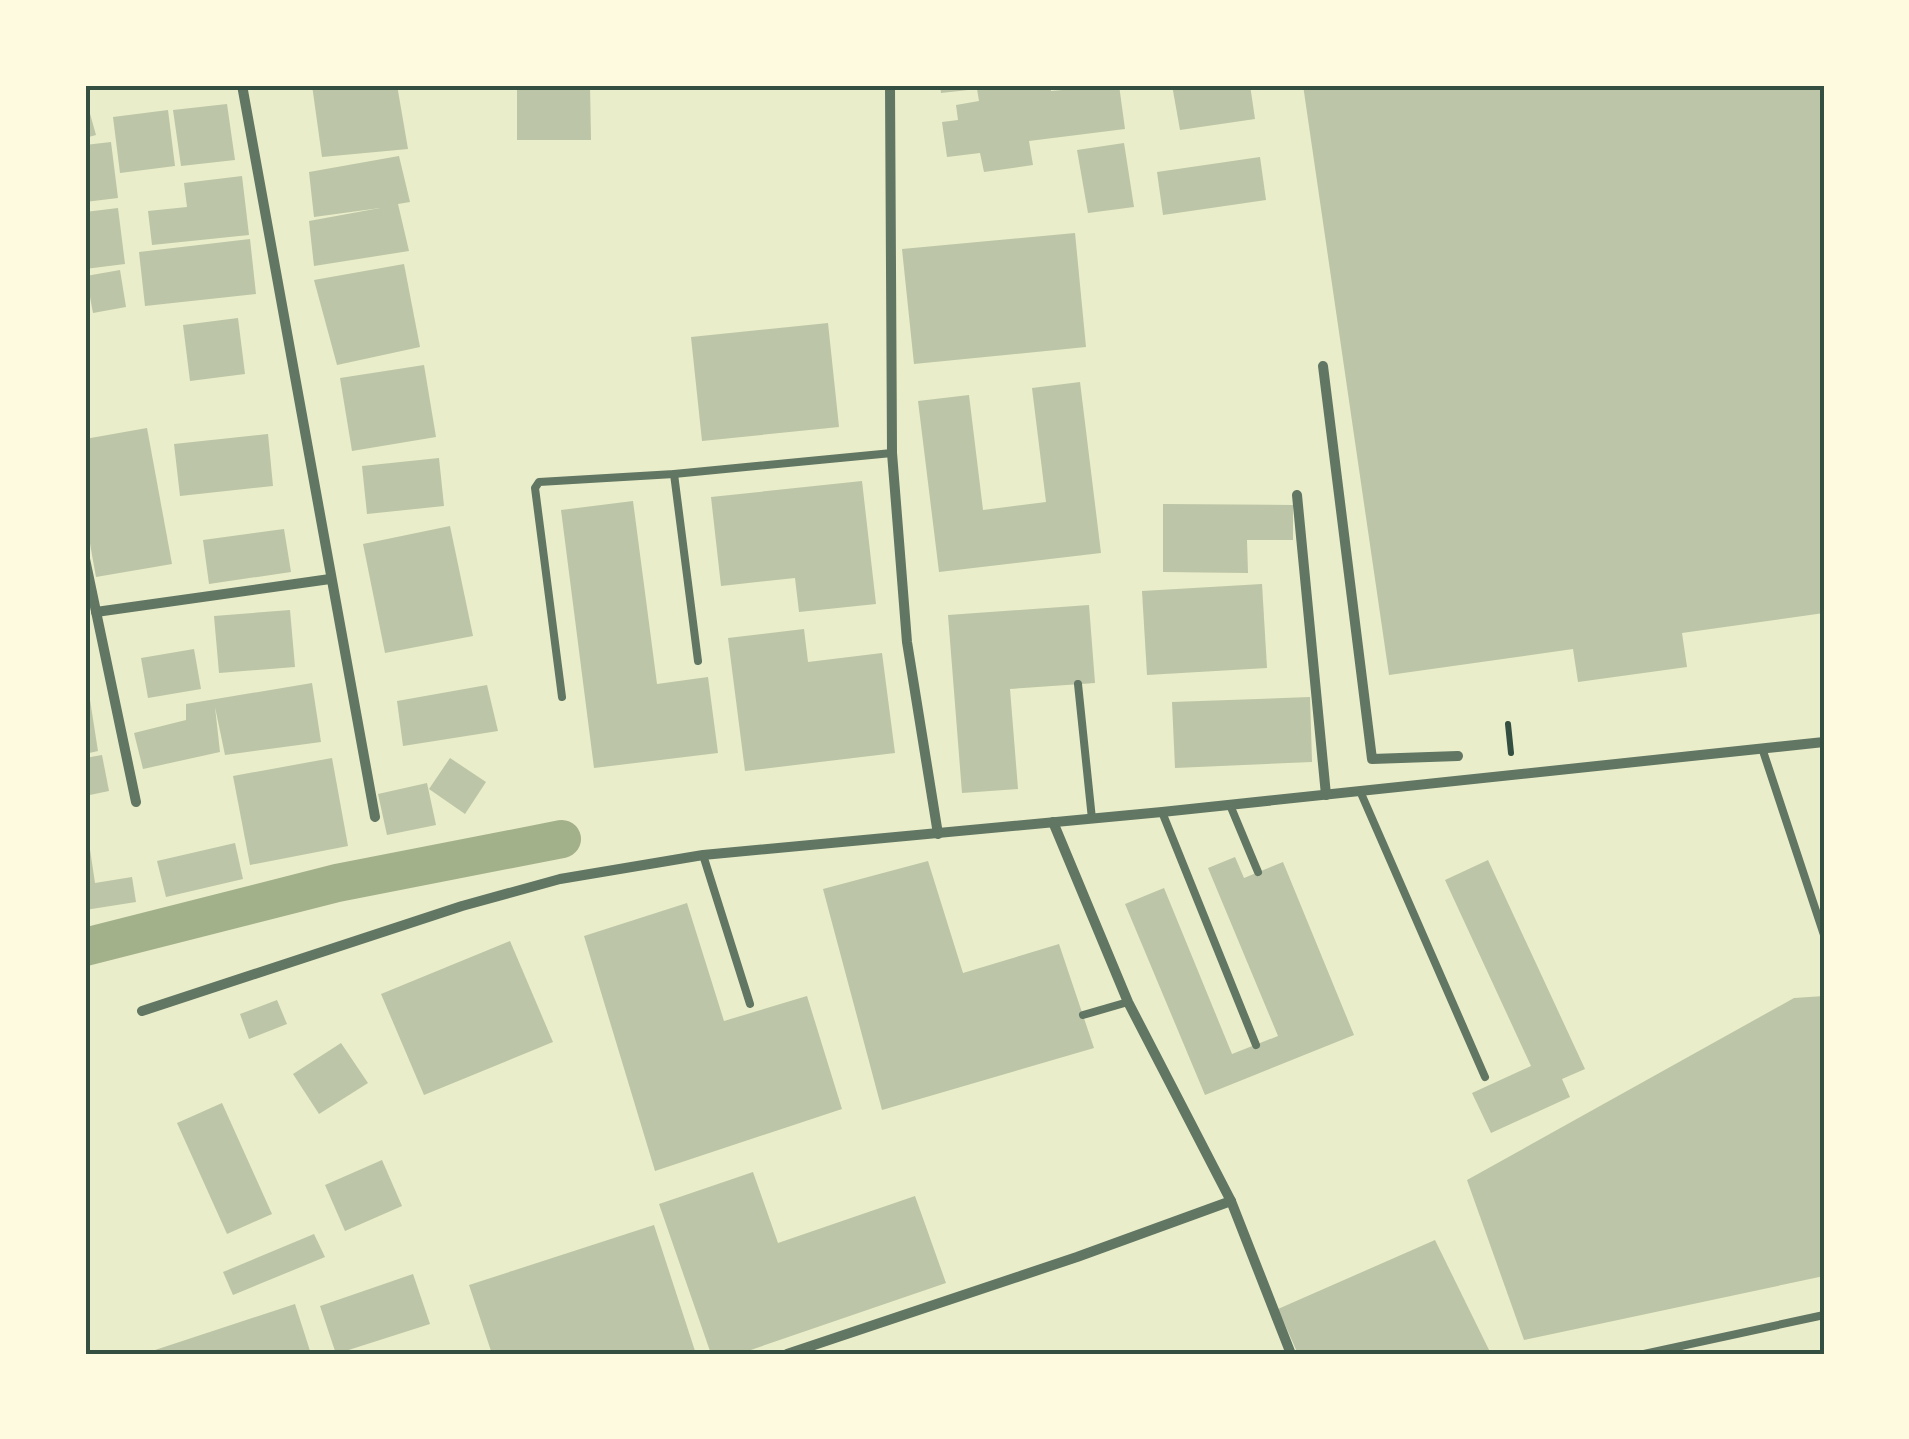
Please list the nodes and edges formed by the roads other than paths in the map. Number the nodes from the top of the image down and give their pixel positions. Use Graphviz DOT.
graph roads {
  1 [pos="242,85"];
  2 [pos="890,85"];
  3 [pos="1323,366"];
  4 [pos="892,453"];
  5 [pos="674,474"];
  6 [pos="1297,496"];
  7 [pos="85,559"];
  8 [pos="330,579"];
  9 [pos="96,612"];
  10 [pos="698,661"];
  11 [pos="1078,684"];
  12 [pos="562,697"];
  13 [pos="1824,742"];
  14 [pos="1762,748"];
  15 [pos="1458,756"];
  16 [pos="1360,791"];
  17 [pos="1326,795"];
  18 [pos="136,802"];
  19 [pos="1230,805"];
  20 [pos="1162,812"];
  21 [pos="375,817"];
  22 [pos="1092,819"];
  23 [pos="1053,822"];
  24 [pos="938,834"];
  25 [pos="703,855"];
  26 [pos="1258,872"];
  27 [pos="1824,934"];
  28 [pos="1128,1002"];
  29 [pos="750,1004"];
  30 [pos="142,1011"];
  31 [pos="1083,1015"];
  32 [pos="1256,1045"];
  33 [pos="1486,1078"];
  34 [pos="1231,1201"];
  35 [pos="1824,1315"];
  36 [pos="787,1354"];
  37 [pos="1290,1354"];
  38 [pos="1644,1354"];
  1 -- 8 [label="street"];
  2 -- 4 [label="street"];
  3 -- 15 [label="street"];
  4 -- 5 [label="lane"];
  4 -- 24 [label="street"];
  5 -- 10 [label="lane"];
  5 -- 12 [label="lane"];
  6 -- 17 [label="street"];
  7 -- 9 [label="street"];
  8 -- 9 [label="street"];
  8 -- 21 [label="street"];
  9 -- 18 [label="street"];
  11 -- 22 [label="lane"];
  13 -- 14 [label="street"];
  14 -- 16 [label="street"];
  14 -- 27 [label="lane"];
  16 -- 17 [label="street"];
  16 -- 33 [label="lane"];
  17 -- 19 [label="street"];
  19 -- 20 [label="street"];
  19 -- 26 [label="lane"];
  20 -- 22 [label="street"];
  20 -- 32 [label="lane"];
  22 -- 23 [label="street"];
  23 -- 24 [label="street"];
  23 -- 28 [label="street"];
  24 -- 25 [label="street"];
  25 -- 29 [label="lane"];
  25 -- 30 [label="street"];
  28 -- 31 [label="lane"];
  28 -- 34 [label="street"];
  34 -- 36 [label="street"];
  34 -- 37 [label="street"];
  35 -- 38 [label="lane"];
}
